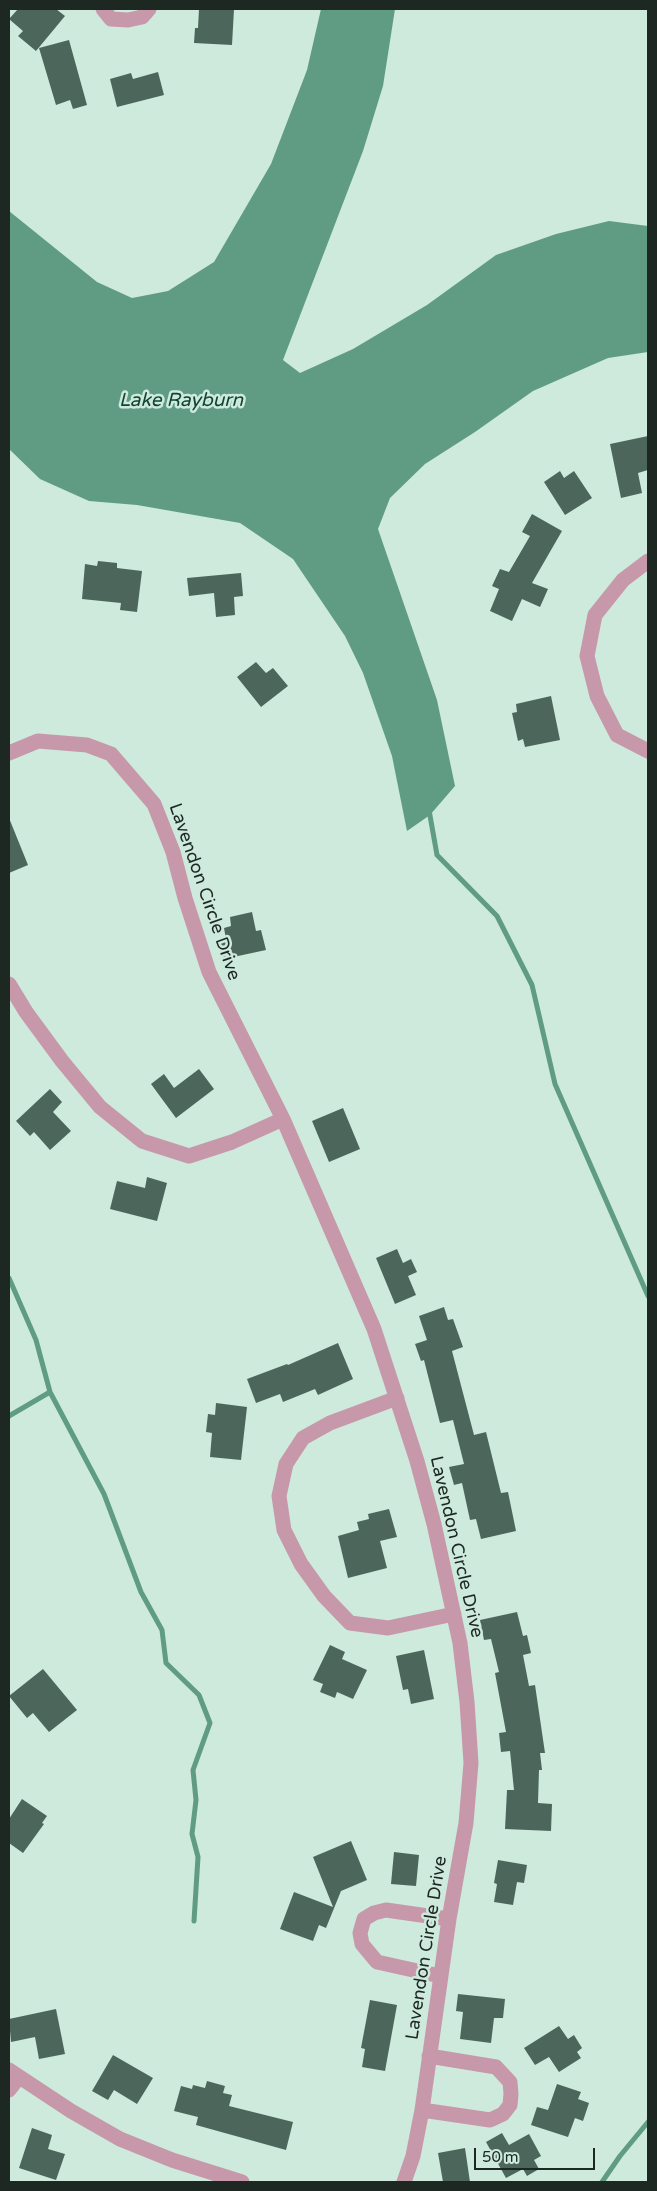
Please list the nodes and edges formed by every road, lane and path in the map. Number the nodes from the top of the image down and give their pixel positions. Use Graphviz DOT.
graph roads {
  1 [pos="104,9"];
  2 [pos="149,9"];
  3 [pos="648,562"];
  4 [pos="648,751"];
  5 [pos="9,753"];
  6 [pos="9,984"];
  7 [pos="282,1119"];
  8 [pos="397,1398"];
  9 [pos="454,1614"];
  10 [pos="449,1919"];
  11 [pos="440,1976"];
  12 [pos="429,2056"];
  13 [pos="14,2074"];
  14 [pos="9,2090"];
  15 [pos="422,2110"];
  16 [pos="242,2182"];
  17 [pos="404,2182"];
  1 -- 2 [label="street"];
  3 -- 4 [label="street"];
  5 -- 7 [label="street, Lavendon Circle Drive"];
  6 -- 7 [label="street"];
  7 -- 8 [label="street, Lavendon Circle Drive"];
  8 -- 9 [label="street, Lavendon Circle Drive"];
  8 -- 9 [label="street"];
  9 -- 10 [label="street, Lavendon Circle Drive"];
  10 -- 11 [label="street, Lavendon Circle Drive"];
  10 -- 11 [label="street"];
  11 -- 12 [label="street, Lavendon Circle Drive"];
  12 -- 15 [label="street, Lavendon Circle Drive"];
  12 -- 15 [label="street"];
  13 -- 14 [label="street"];
  13 -- 16 [label="street"];
  15 -- 17 [label="street, Lavendon Circle Drive"];
}
